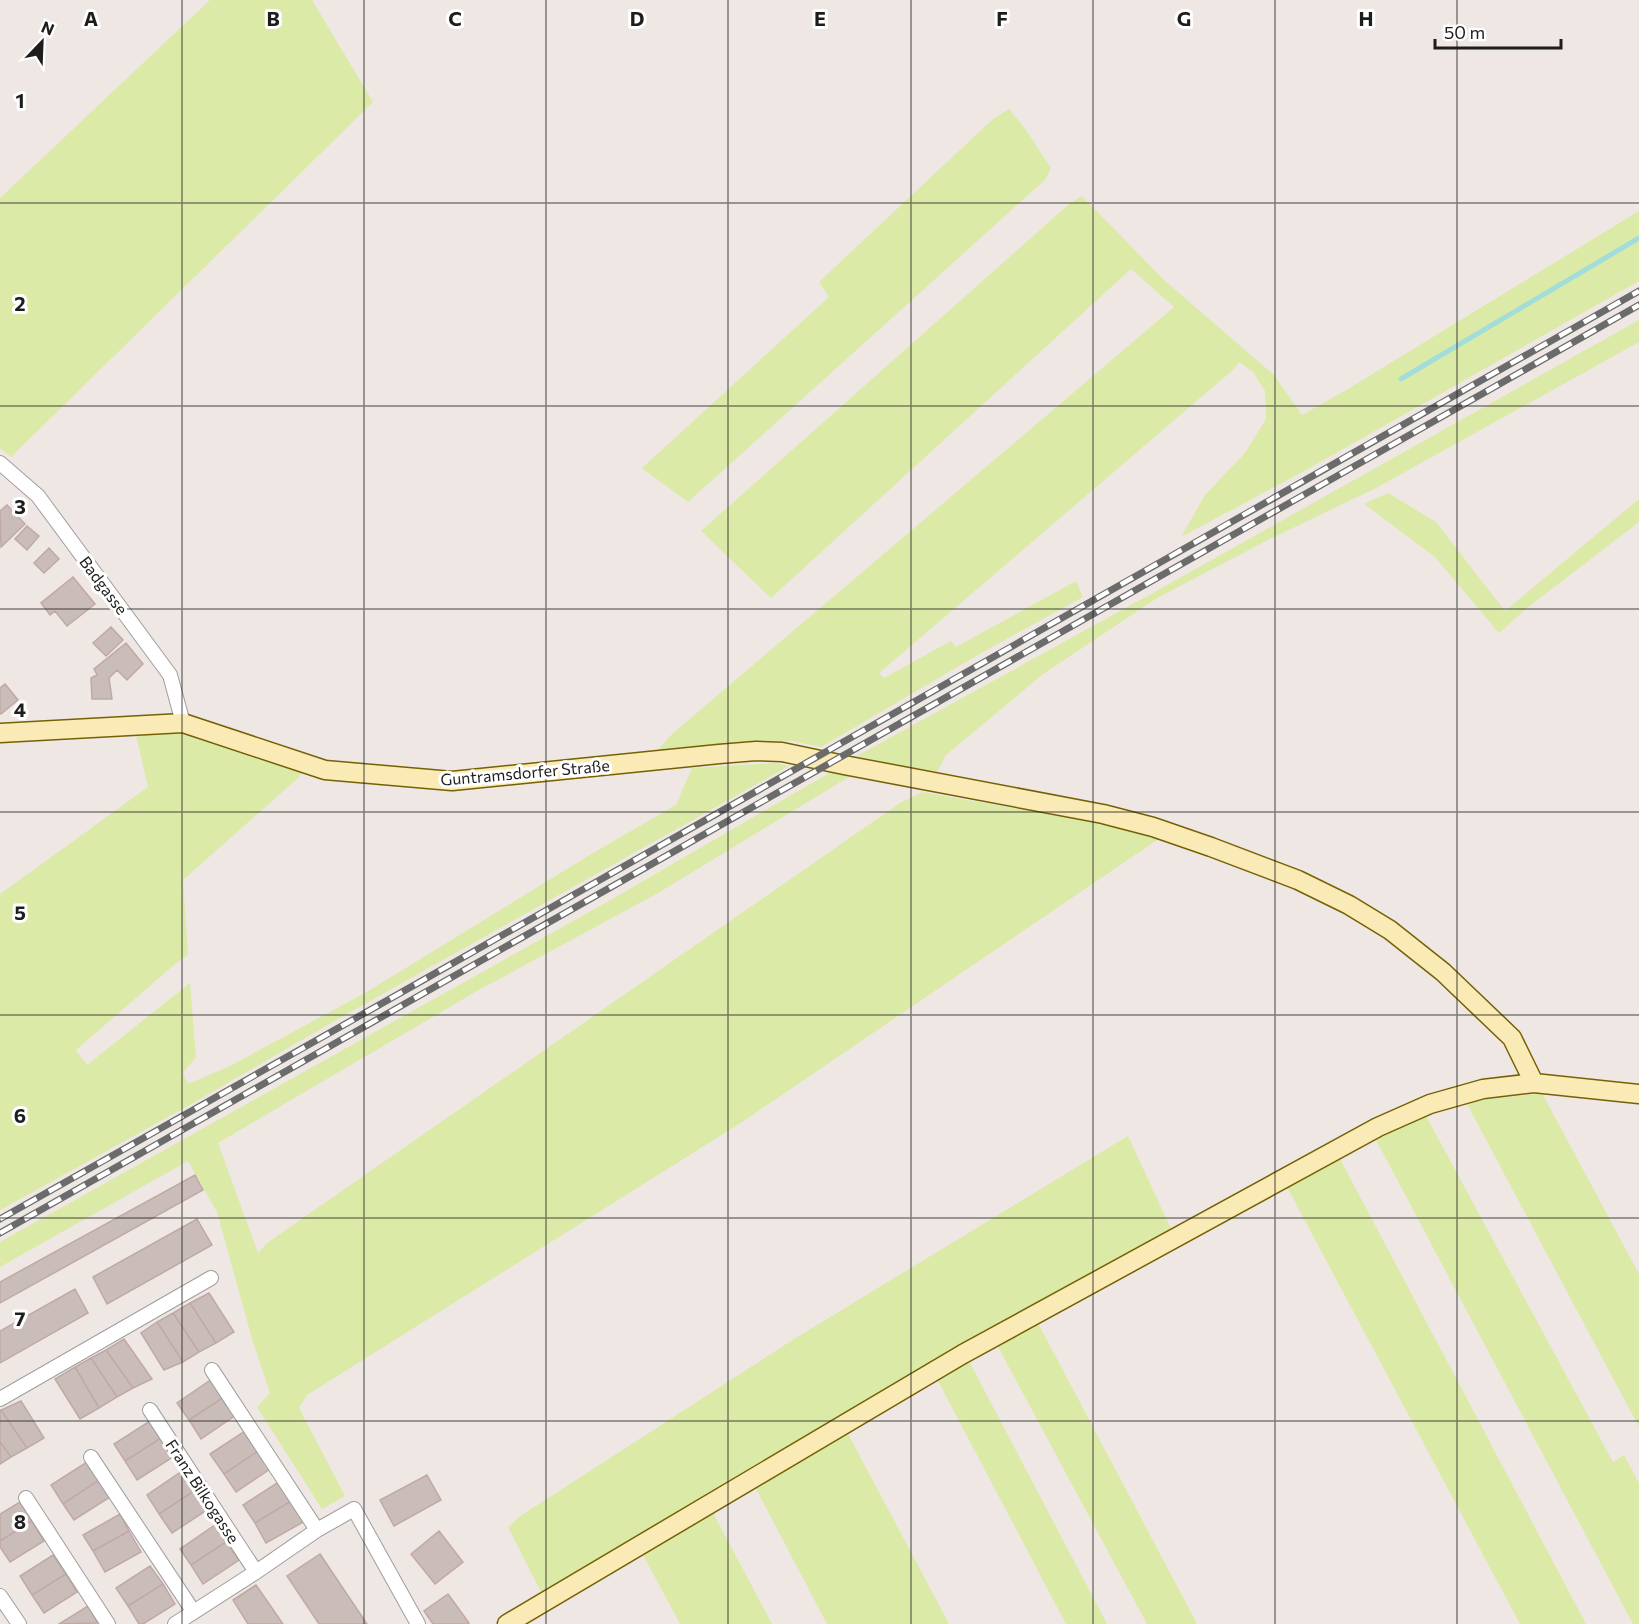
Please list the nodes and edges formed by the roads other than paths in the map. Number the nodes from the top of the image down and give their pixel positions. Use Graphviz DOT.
graph roads {
  1 [pos="0,463"];
  2 [pos="183,723"];
  3 [pos="0,733"];
  4 [pos="1534,1083"];
  5 [pos="1639,1094"];
  6 [pos="211,1278"];
  7 [pos="212,1370"];
  8 [pos="0,1399"];
  9 [pos="150,1410"];
  10 [pos="91,1457"];
  11 [pos="26,1498"];
  12 [pos="317,1530"];
  13 [pos="256,1572"];
  14 [pos="0,1596"];
  15 [pos="193,1611"];
  16 [pos="19,1624"];
  17 [pos="108,1624"];
  18 [pos="174,1624"];
  19 [pos="418,1624"];
  20 [pos="507,1624"];
  1 -- 2 [label="street, Badgasse"];
  2 -- 3 [label="street, Guntramsdorfer Straße"];
  2 -- 4 [label="street, Guntramsdorfer Straße"];
  4 -- 5 [label="street"];
  4 -- 20 [label="street"];
  6 -- 8 [label="street"];
  7 -- 12 [label="street"];
  9 -- 13 [label="street, Franz Bilkogasse"];
  10 -- 15 [label="street"];
  11 -- 17 [label="street"];
  12 -- 13 [label="street"];
  12 -- 19 [label="street"];
  13 -- 15 [label="street"];
  14 -- 16 [label="street"];
  15 -- 18 [label="street"];
}
